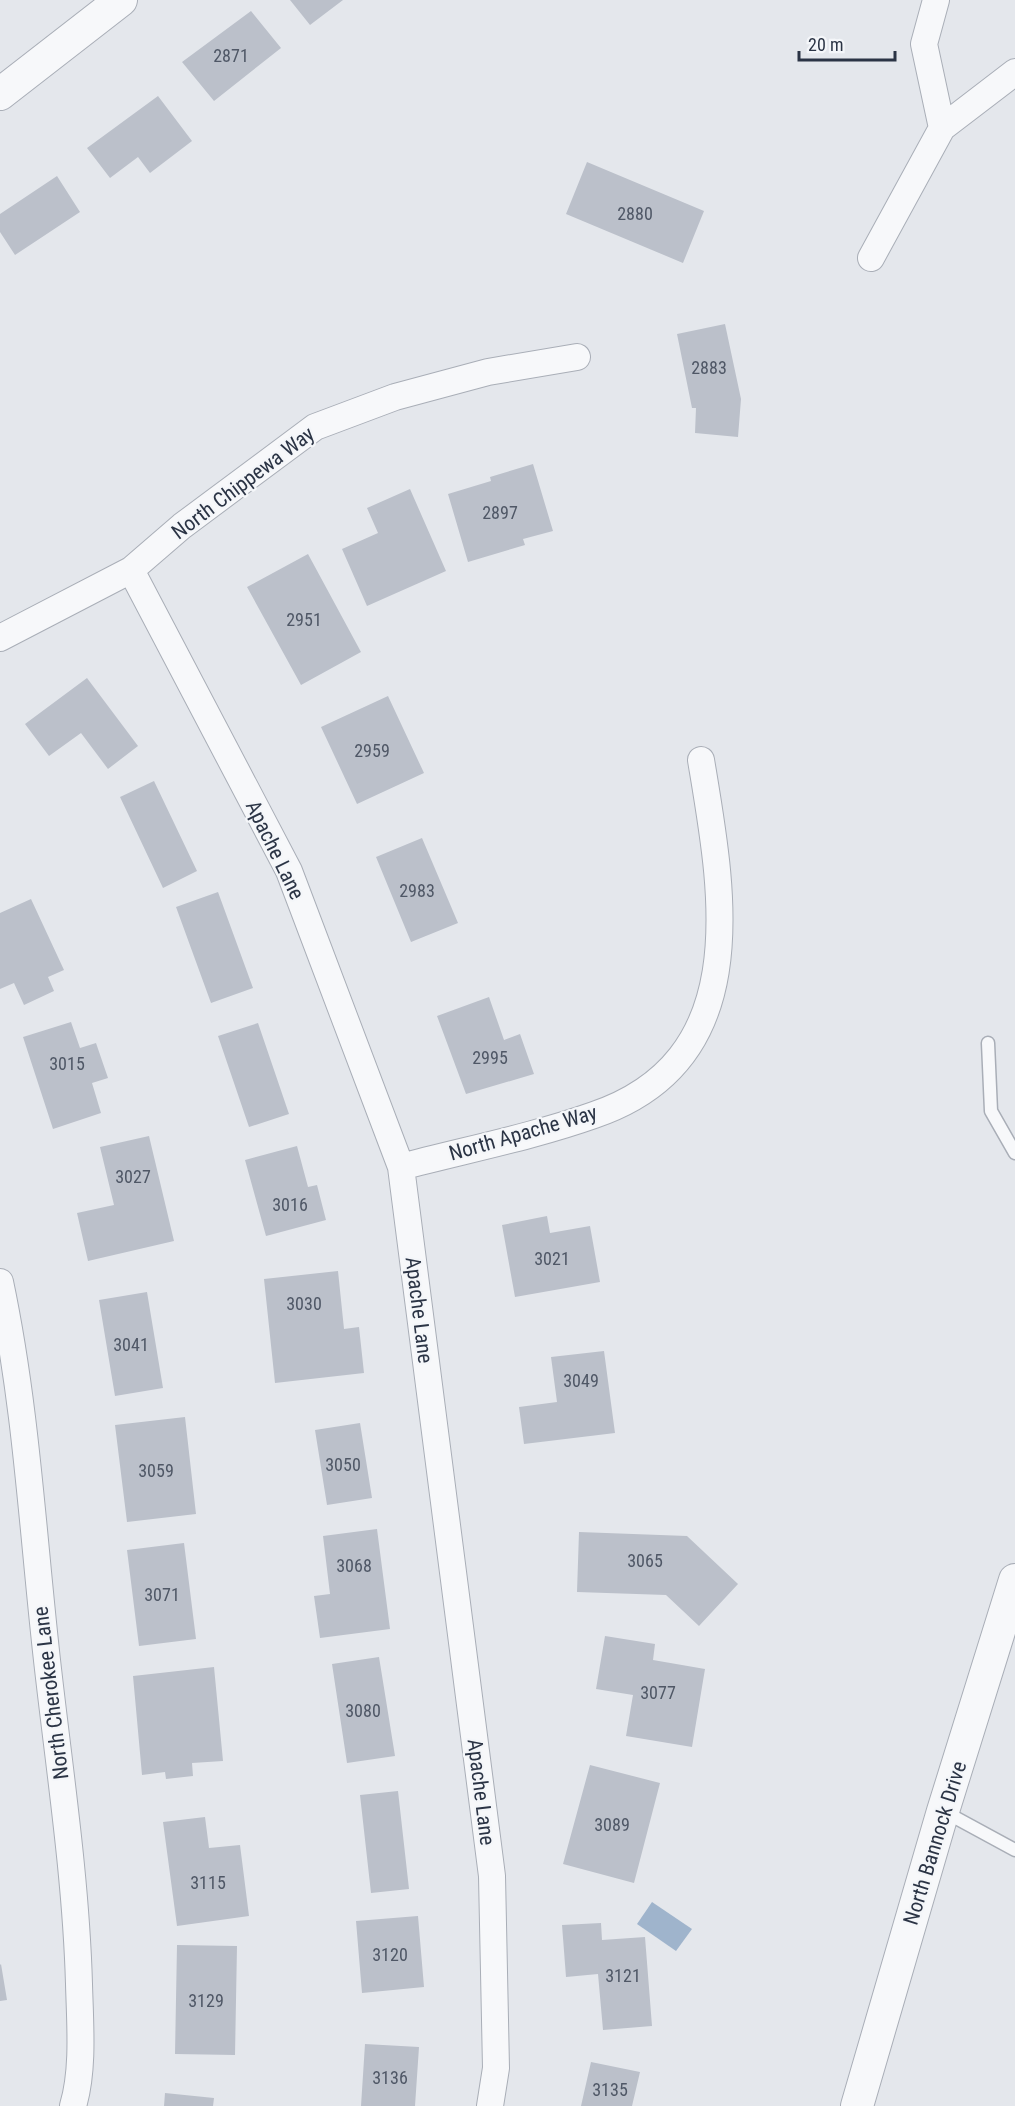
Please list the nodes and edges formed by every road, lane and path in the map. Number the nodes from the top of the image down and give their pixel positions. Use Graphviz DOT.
graph roads {
  1 [pos="121,0"];
  2 [pos="936,0"];
  3 [pos="1015,72"];
  4 [pos="0,94"];
  5 [pos="942,128"];
  6 [pos="871,258"];
  7 [pos="576,357"];
  8 [pos="131,570"];
  9 [pos="0,638"];
  10 [pos="701,760"];
  11 [pos="988,1043"];
  12 [pos="1015,1153"];
  13 [pos="401,1167"];
  14 [pos="0,1282"];
  15 [pos="1015,1580"];
  16 [pos="943,1811"];
  17 [pos="1015,1850"];
  18 [pos="73,2106"];
  19 [pos="490,2106"];
  20 [pos="857,2106"];
  1 -- 4 [label="street"];
  2 -- 5 [label="street"];
  3 -- 5 [label="street"];
  5 -- 6 [label="street"];
  7 -- 8 [label="street, North Chippewa Way"];
  8 -- 9 [label="street, North Chippewa Way"];
  8 -- 13 [label="street, Apache Lane"];
  10 -- 13 [label="street, North Apache Way"];
  11 -- 12 [label="lane"];
  13 -- 19 [label="street, Apache Lane"];
  14 -- 18 [label="street, North Cherokee Lane"];
  15 -- 16 [label="street, North Bannock Drive"];
  16 -- 17 [label="lane"];
  16 -- 20 [label="street, North Bannock Drive"];
}
